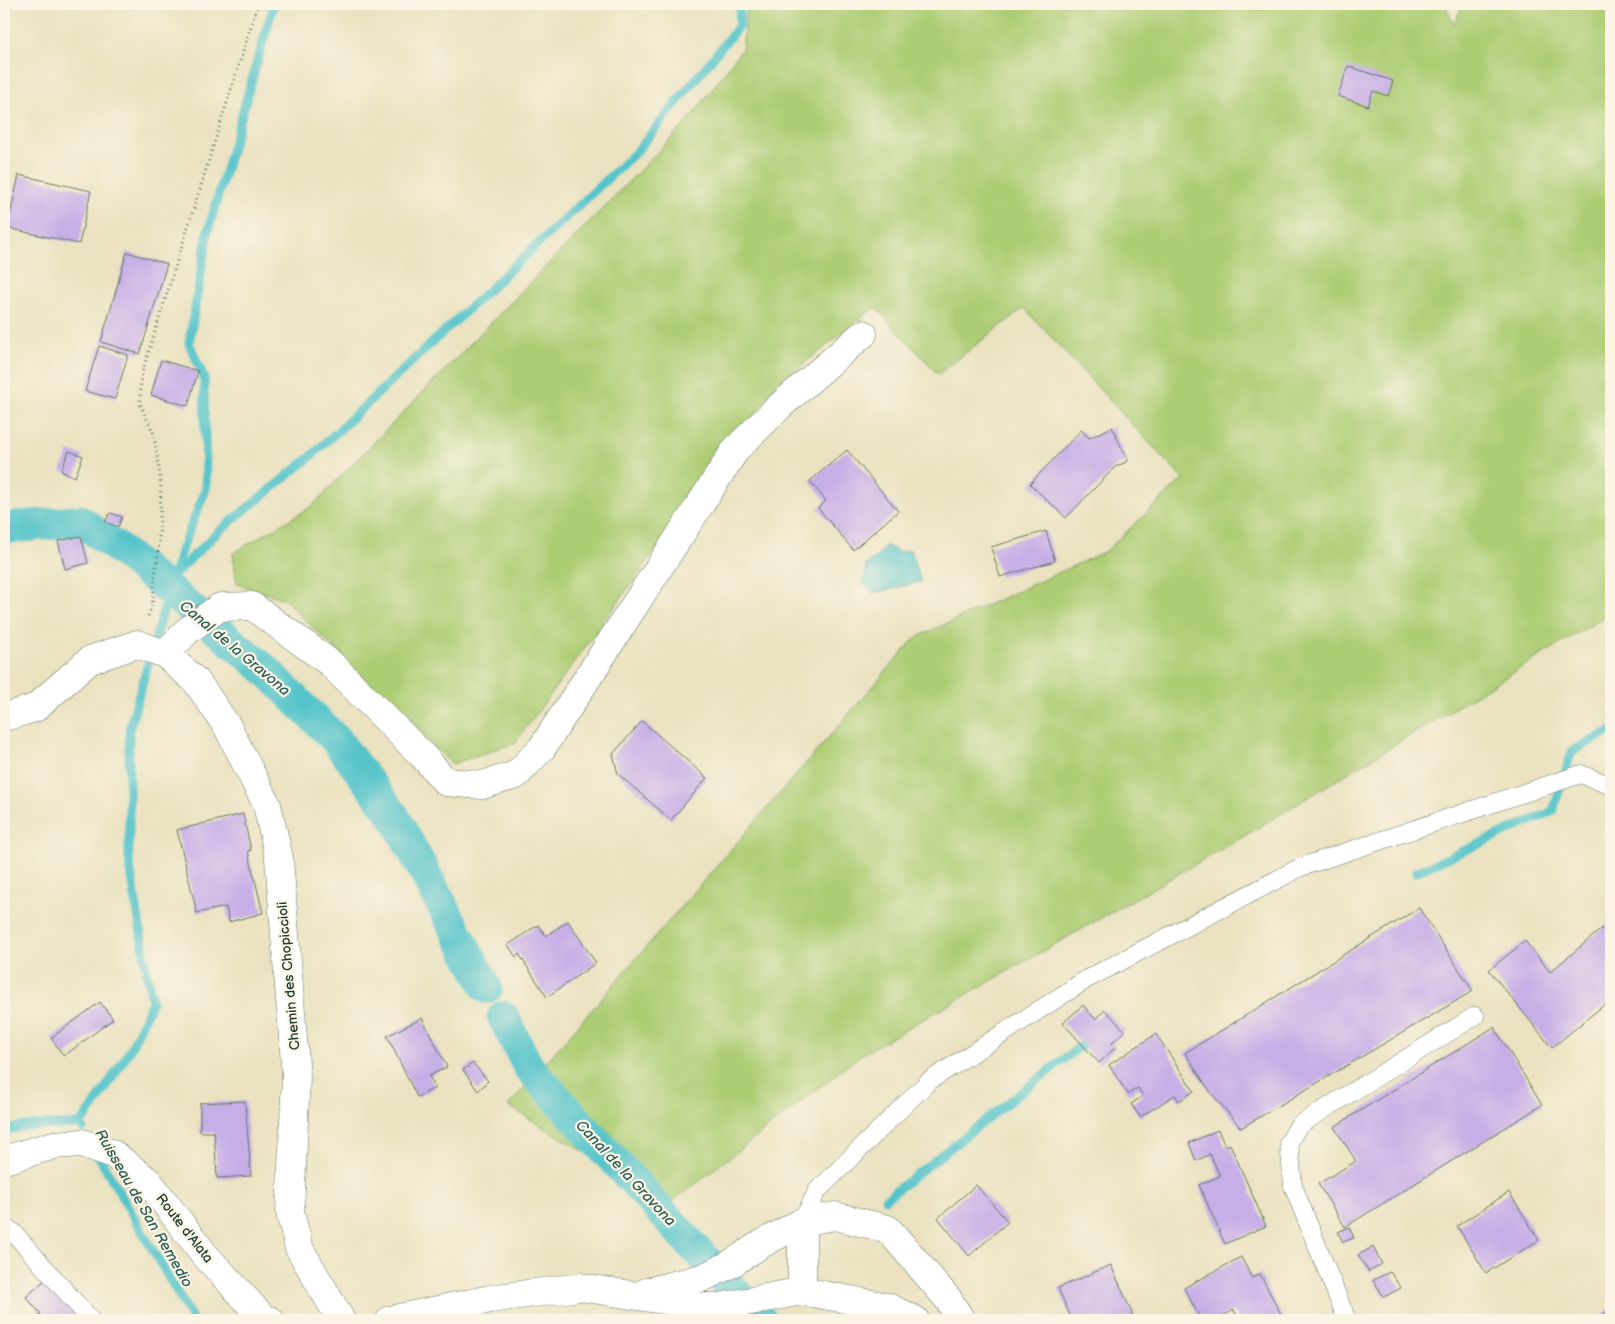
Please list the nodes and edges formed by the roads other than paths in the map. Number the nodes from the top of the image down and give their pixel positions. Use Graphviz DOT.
graph roads {
  1 [pos="863,334"];
  2 [pos="165,654"];
  3 [pos="4,717"];
  4 [pos="1611,786"];
  5 [pos="1475,1016"];
  6 [pos="4,1160"];
  7 [pos="802,1222"];
  8 [pos="4,1228"];
  9 [pos="802,1291"];
  10 [pos="630,1296"];
  11 [pos="91,1320"];
  12 [pos="270,1320"];
  13 [pos="341,1320"];
  14 [pos="390,1320"];
  15 [pos="915,1320"];
  16 [pos="961,1320"];
  17 [pos="1347,1320"];
  1 -- 2 [label="street"];
  2 -- 3 [label="street"];
  2 -- 13 [label="street, Chemin des Chopiccioli"];
  4 -- 7 [label="lane"];
  5 -- 17 [label="lane"];
  6 -- 12 [label="street, Route d'Alata"];
  7 -- 9 [label="street"];
  7 -- 10 [label="street"];
  7 -- 16 [label="street"];
  8 -- 11 [label="lane"];
  9 -- 10 [label="street"];
  9 -- 15 [label="street"];
  10 -- 14 [label="street"];
}
